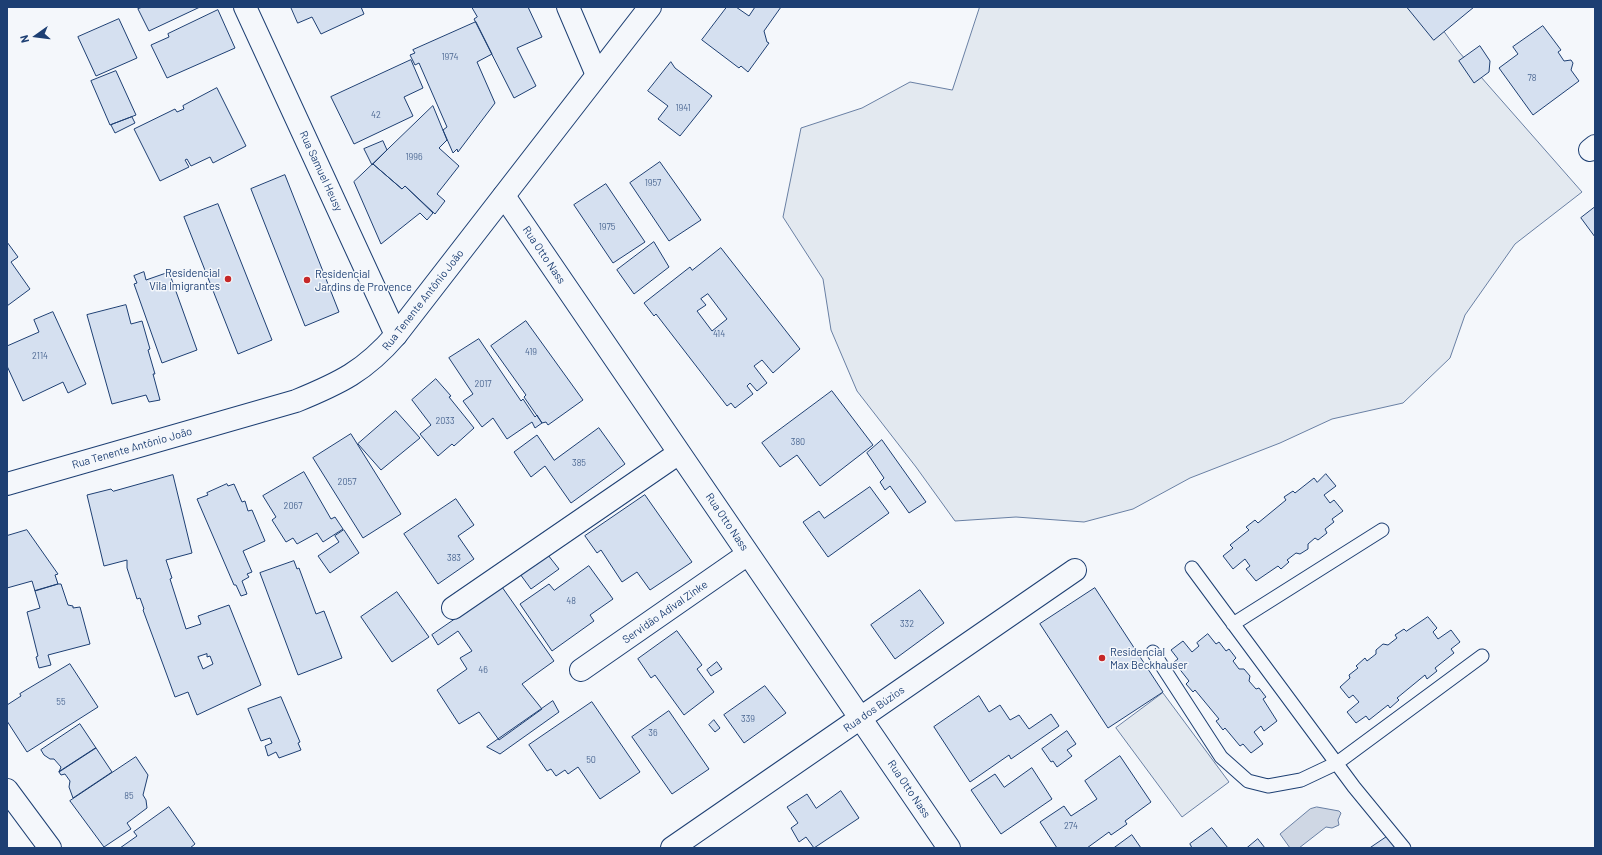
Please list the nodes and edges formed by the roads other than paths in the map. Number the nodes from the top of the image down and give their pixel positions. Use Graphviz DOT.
graph roads {
  1 [pos="246,7"];
  2 [pos="568,7"];
  3 [pos="650,7"];
  4 [pos="597,75"];
  5 [pos="504,196"];
  6 [pos="396,335"];
  7 [pos="680,453"];
  8 [pos="9,481"];
  9 [pos="1382,530"];
  10 [pos="748,554"];
  11 [pos="1192,568"];
  12 [pos="1076,570"];
  13 [pos="453,608"];
  14 [pos="1233,624"];
  15 [pos="1153,652"];
  16 [pos="1482,656"];
  17 [pos="581,670"];
  18 [pos="861,718"];
  19 [pos="1337,764"];
  20 [pos="7,790"];
  21 [pos="50,848"];
  22 [pos="672,848"];
  23 [pos="950,848"];
  24 [pos="1404,848"];
  1 -- 6 [label="street, Rua Samuel Heusy"];
  2 -- 4 [label="street"];
  3 -- 4 [label="street, Rua Tenente Antônio João"];
  4 -- 5 [label="street, Rua Tenente Antônio João"];
  5 -- 6 [label="street, Rua Tenente Antônio João"];
  5 -- 7 [label="street, Rua Otto Nass"];
  6 -- 8 [label="street, Rua Tenente Antônio João"];
  7 -- 10 [label="street, Rua Otto Nass"];
  7 -- 13 [label="street"];
  9 -- 14 [label="lane"];
  10 -- 17 [label="street, Servidão Adival Zinke"];
  10 -- 18 [label="street, Rua Otto Nass"];
  11 -- 14 [label="lane"];
  12 -- 18 [label="street, Rua dos Búzios"];
  14 -- 19 [label="lane"];
  15 -- 19 [label="lane"];
  16 -- 19 [label="lane"];
  18 -- 22 [label="street, Rua dos Búzios"];
  18 -- 23 [label="street, Rua Otto Nass"];
  19 -- 24 [label="lane"];
  20 -- 21 [label="street"];
}
